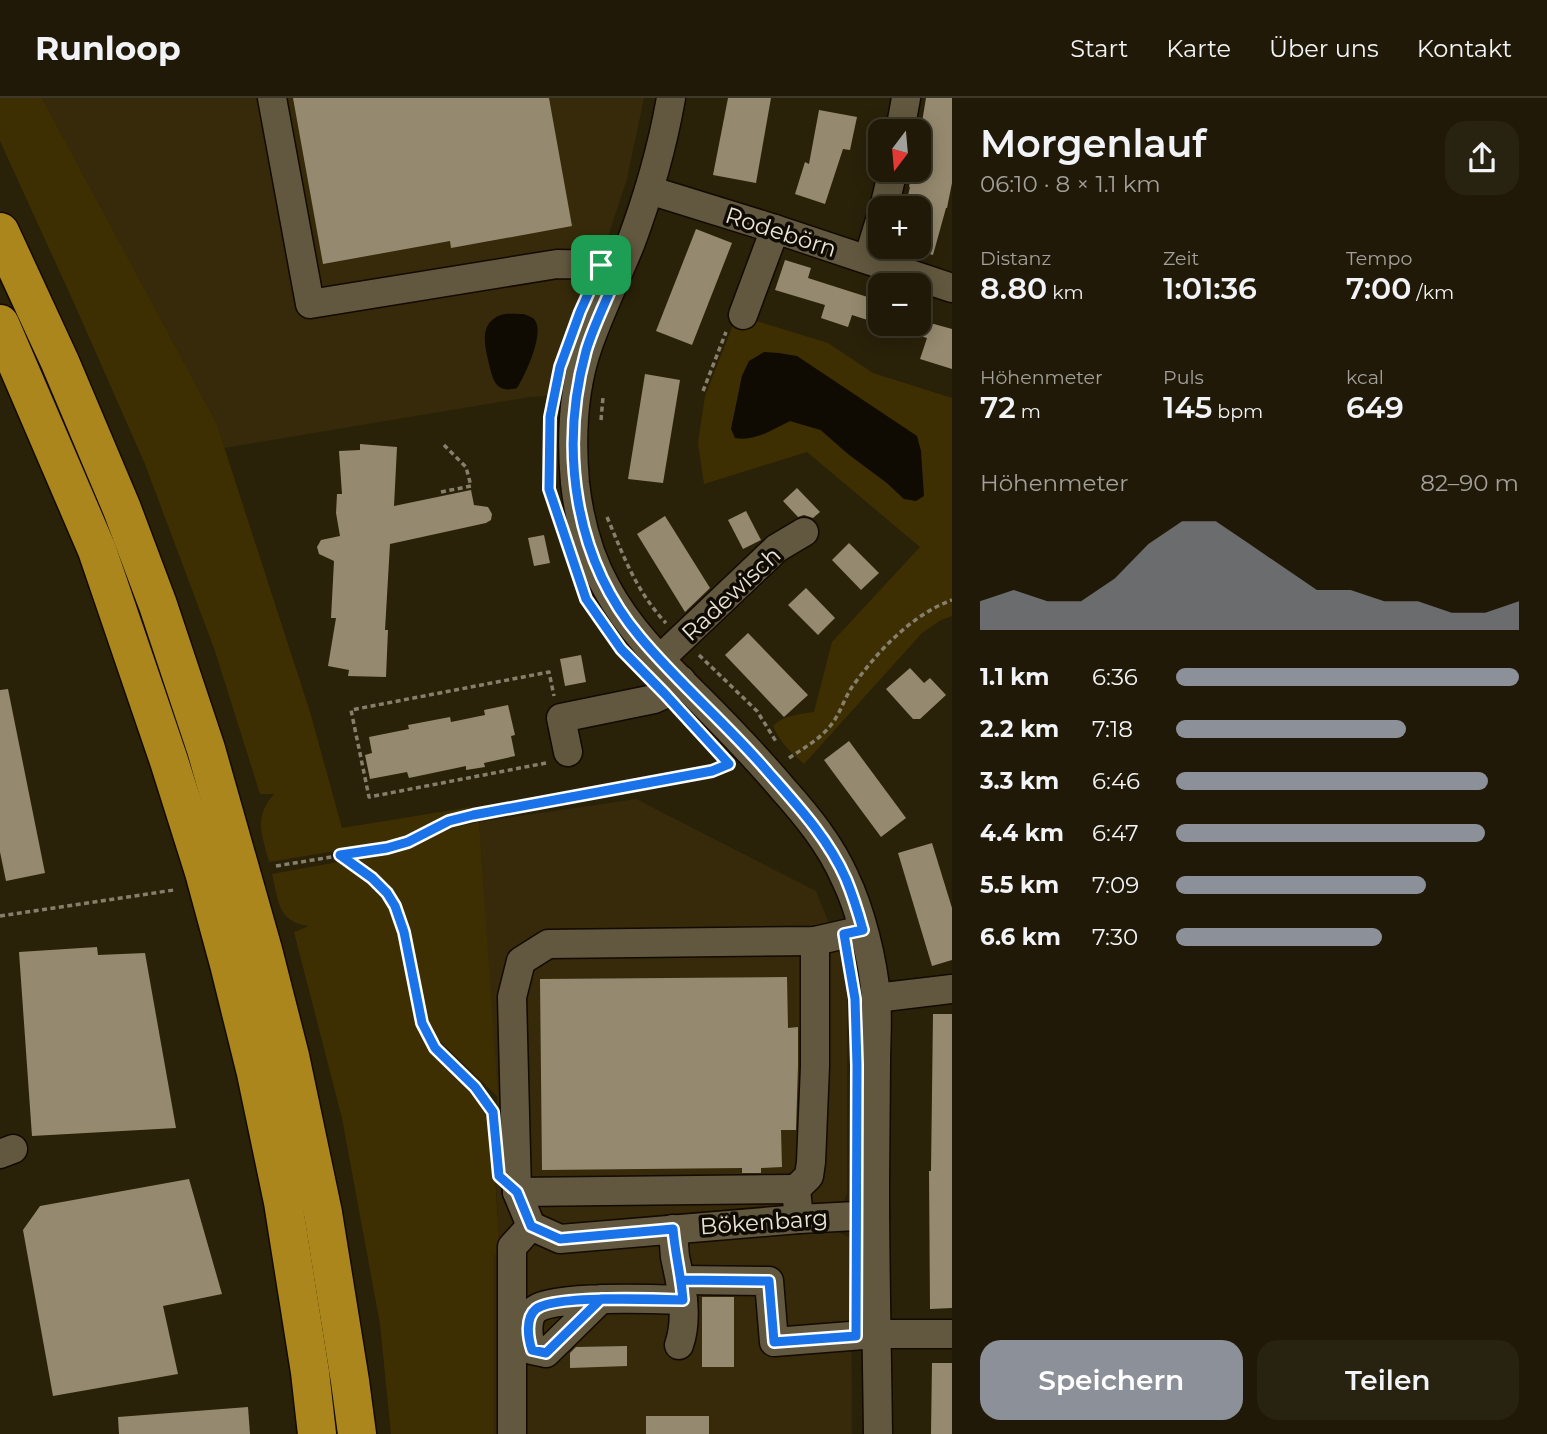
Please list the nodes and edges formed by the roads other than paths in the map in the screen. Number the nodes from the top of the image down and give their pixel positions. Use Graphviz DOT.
graph roads {
  1 [pos="272,98"];
  2 [pos="671,98"];
  3 [pos="906,98"];
  4 [pos="902,119"];
  5 [pos="649,190"];
  6 [pos="775,229"];
  7 [pos="0,232"];
  8 [pos="868,259"];
  9 [pos="869,259"];
  10 [pos="618,272"];
  11 [pos="952,288"];
  12 [pos="744,312"];
  13 [pos="0,324"];
  14 [pos="804,532"];
  15 [pos="660,659"];
  16 [pos="681,680"];
  17 [pos="568,752"];
  18 [pos="863,930"];
  19 [pos="815,941"];
  20 [pos="952,989"];
  21 [pos="876,998"];
  22 [pos="796,1189"];
  23 [pos="517,1192"];
  24 [pos="875,1215"];
  25 [pos="799,1219"];
  26 [pos="531,1226"];
  27 [pos="673,1229"];
  28 [pos="682,1290"];
  29 [pos="601,1299"];
  30 [pos="877,1334"];
  31 [pos="952,1334"];
  32 [pos="679,1345"];
  33 [pos="317,1434"];
  34 [pos="357,1434"];
  35 [pos="512,1434"];
  36 [pos="878,1434"];
  1 -- 10 [label="street"];
  2 -- 5 [label="street, Radewisch"];
  3 -- 4 [label="street"];
  5 -- 6 [label="street, Rodebörn"];
  5 -- 10 [label="street, Radewisch"];
  6 -- 8 [label="street, Rodebörn"];
  6 -- 12 [label="street"];
  7 -- 34 [label="highway"];
  9 -- 11 [label="street, Rodebörn"];
  10 -- 15 [label="street, Radewisch"];
  13 -- 33 [label="highway"];
  14 -- 15 [label="street, Radewisch"];
  15 -- 16 [label="street, Radewisch"];
  16 -- 17 [label="street"];
  16 -- 18 [label="street, Radewisch"];
  18 -- 19 [label="street"];
  18 -- 21 [label="street, Radewisch"];
  19 -- 22 [label="street"];
  19 -- 23 [label="street"];
  20 -- 21 [label="street"];
  21 -- 24 [label="street, Radewisch"];
  22 -- 23 [label="street"];
  22 -- 25 [label="street"];
  23 -- 26 [label="street"];
  24 -- 25 [label="street, Bökenbarg"];
  24 -- 30 [label="street, Radewisch"];
  25 -- 27 [label="street, Bökenbarg"];
  26 -- 27 [label="street, Bökenbarg"];
  26 -- 35 [label="street"];
  27 -- 28 [label="street"];
  28 -- 29 [label="street"];
  28 -- 30 [label="street"];
  28 -- 32 [label="street"];
  29 -- 29 [label="street"];
  30 -- 31 [label="street"];
  30 -- 36 [label="street, Radewisch"];
}
